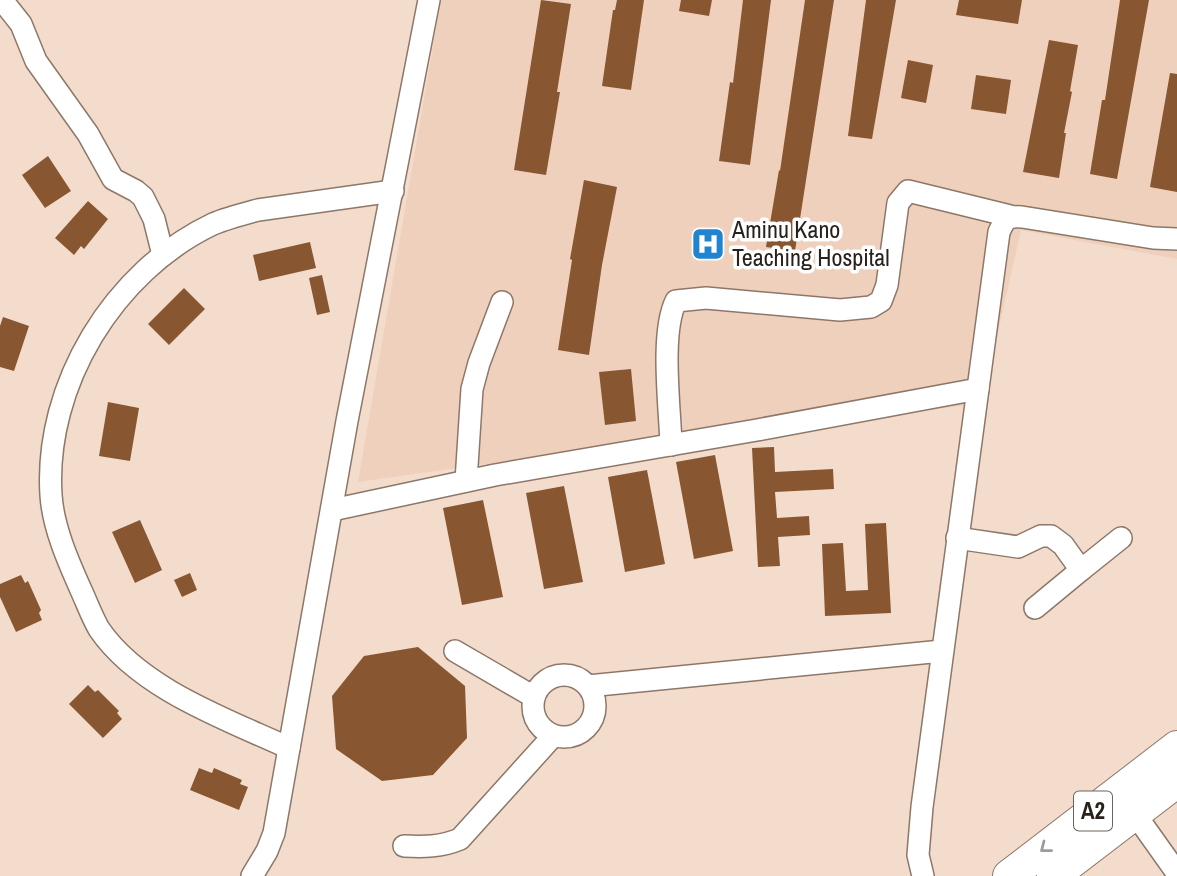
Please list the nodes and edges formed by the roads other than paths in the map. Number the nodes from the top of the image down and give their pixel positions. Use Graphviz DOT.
graph roads {
  1 [pos="2,0"];
  2 [pos="429,0"];
  3 [pos="393,191"];
  4 [pos="1010,216"];
  5 [pos="1177,239"];
  6 [pos="163,255"];
  7 [pos="502,302"];
  8 [pos="978,389"];
  9 [pos="671,445"];
  10 [pos="466,481"];
  11 [pos="332,510"];
  12 [pos="1121,537"];
  13 [pos="957,538"];
  14 [pos="1081,569"];
  15 [pos="1035,608"];
  16 [pos="455,651"];
  17 [pos="942,651"];
  18 [pos="588,686"];
  19 [pos="534,697"];
  20 [pos="553,736"];
  21 [pos="1177,747"];
  22 [pos="289,748"];
  23 [pos="1177,781"];
  24 [pos="1135,814"];
  25 [pos="404,846"];
  26 [pos="1174,863"];
  27 [pos="252,876"];
  28 [pos="923,876"];
  29 [pos="1009,876"];
  30 [pos="1053,876"];
  1 -- 6 [label="street"];
  2 -- 3 [label="street"];
  3 -- 6 [label="street"];
  3 -- 11 [label="street"];
  4 -- 5 [label="street"];
  4 -- 8 [label="street"];
  4 -- 9 [label="street"];
  6 -- 22 [label="street"];
  7 -- 10 [label="street"];
  8 -- 9 [label="street"];
  8 -- 13 [label="street"];
  9 -- 10 [label="street"];
  10 -- 11 [label="street"];
  11 -- 22 [label="street"];
  12 -- 14 [label="street"];
  13 -- 14 [label="street"];
  13 -- 17 [label="street"];
  14 -- 15 [label="street"];
  16 -- 19 [label="street"];
  17 -- 18 [label="street"];
  17 -- 28 [label="street"];
  18 -- 19 [label="street"];
  18 -- 20 [label="street"];
  19 -- 20 [label="street"];
  20 -- 25 [label="street"];
  21 -- 29 [label="highway, A2, one-way"];
  22 -- 27 [label="street"];
  23 -- 24 [label="highway, A2"];
  24 -- 26 [label="street"];
  24 -- 30 [label="highway, A2"];
}
